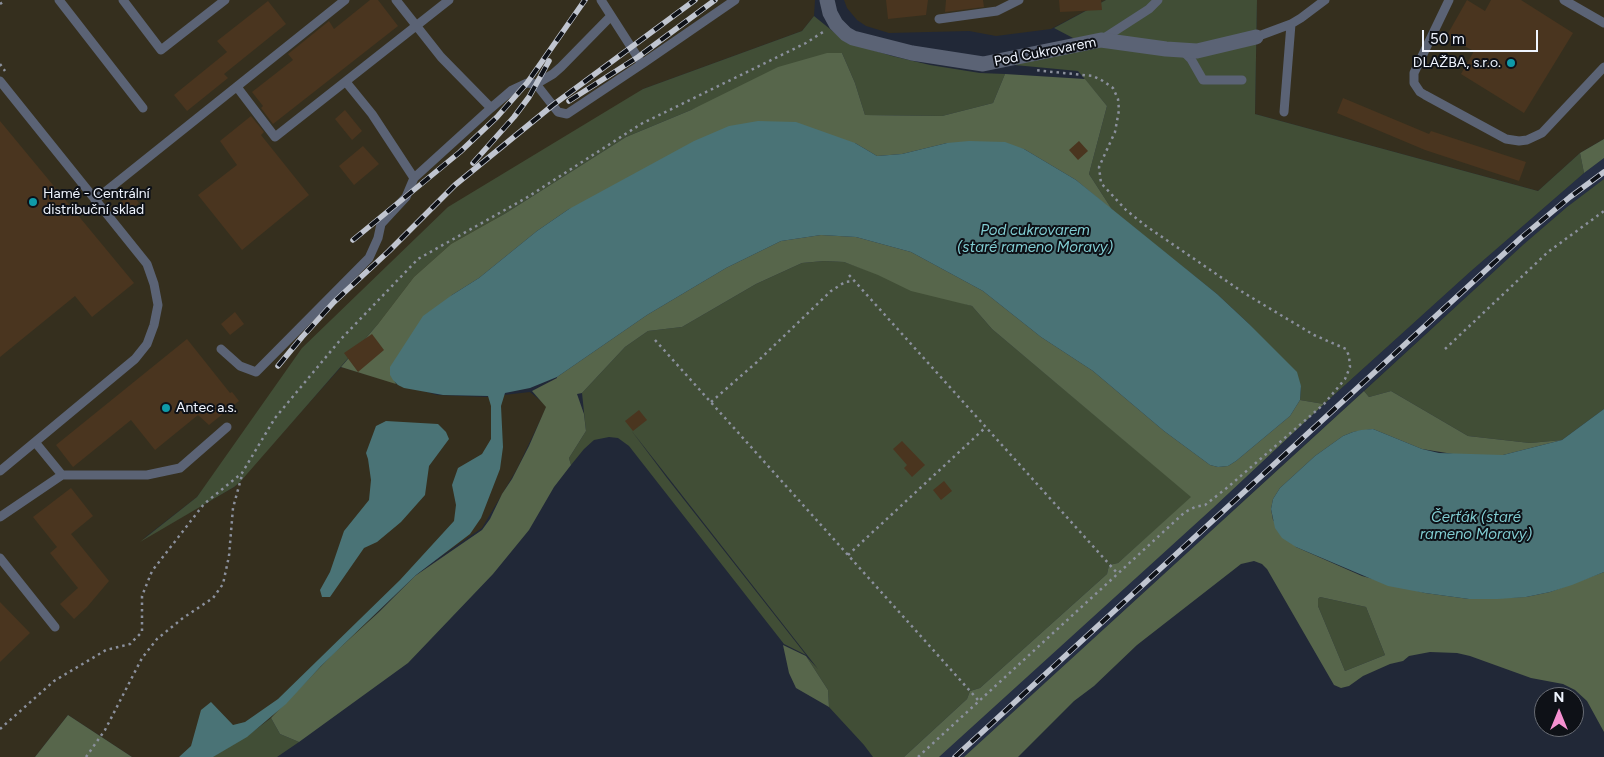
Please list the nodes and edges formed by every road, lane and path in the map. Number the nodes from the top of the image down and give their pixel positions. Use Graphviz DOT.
graph roads {
  1 [pos="59,0"];
  2 [pos="122,0"];
  3 [pos="225,0"];
  4 [pos="345,0"];
  5 [pos="396,0"];
  6 [pos="449,0"];
  7 [pos="601,0"];
  8 [pos="735,0"];
  9 [pos="827,0"];
  10 [pos="1019,0"];
  11 [pos="1158,0"];
  12 [pos="1325,0"];
  13 [pos="1449,0"];
  14 [pos="1564,0"];
  15 [pos="611,16"];
  16 [pos="939,19"];
  17 [pos="1604,23"];
  18 [pos="836,24"];
  19 [pos="1291,24"];
  20 [pos="417,27"];
  21 [pos="1256,37"];
  22 [pos="1101,40"];
  23 [pos="1183,50"];
  24 [pos="642,64"];
  25 [pos="1604,67"];
  26 [pos="1029,69"];
  27 [pos="1242,80"];
  28 [pos="0,81"];
  29 [pos="346,82"];
  30 [pos="536,84"];
  31 [pos="236,87"];
  32 [pos="143,108"];
  33 [pos="491,108"];
  34 [pos="1284,112"];
  35 [pos="414,178"];
  36 [pos="95,200"];
  37 [pos="1604,210"];
  38 [pos="849,275"];
  39 [pos="854,281"];
  40 [pos="655,340"];
  41 [pos="221,349"];
  42 [pos="1444,349"];
  43 [pos="711,402"];
  44 [pos="227,427"];
  45 [pos="986,427"];
  46 [pos="35,442"];
  47 [pos="0,471"];
  48 [pos="242,473"];
  49 [pos="62,475"];
  50 [pos="0,517"];
  51 [pos="848,554"];
  52 [pos="0,558"];
  53 [pos="1118,574"];
  54 [pos="55,627"];
  55 [pos="979,701"];
  56 [pos="0,729"];
  57 [pos="86,757"];
  58 [pos="918,757"];
  1 -- 32 [label="lane"];
  2 -- 3 [label="lane"];
  4 -- 31 [label="lane"];
  5 -- 20 [label="lane"];
  6 -- 20 [label="lane"];
  7 -- 15 [label="lane"];
  8 -- 24 [label="lane"];
  9 -- 18 [label="street"];
  10 -- 16 [label="lane"];
  11 -- 22 [label="lane"];
  12 -- 19 [label="lane"];
  13 -- 25 [label="lane"];
  14 -- 17 [label="lane"];
  15 -- 24 [label="lane"];
  15 -- 30 [label="lane"];
  18 -- 22 [label="street, Pod Cukrovarem"];
  18 -- 48 [label="path"];
  19 -- 21 [label="lane"];
  19 -- 34 [label="lane"];
  20 -- 29 [label="lane"];
  20 -- 33 [label="lane"];
  21 -- 23 [label="street, Pod Cukrovarem"];
  22 -- 23 [label="street, Pod Cukrovarem"];
  23 -- 27 [label="lane"];
  24 -- 30 [label="lane"];
  26 -- 53 [label="path"];
  28 -- 36 [label="lane"];
  29 -- 31 [label="lane"];
  29 -- 35 [label="lane"];
  30 -- 33 [label="lane"];
  31 -- 36 [label="lane"];
  33 -- 35 [label="lane"];
  35 -- 41 [label="lane"];
  36 -- 46 [label="lane"];
  37 -- 42 [label="path"];
  38 -- 39 [label="path"];
  39 -- 43 [label="path"];
  39 -- 45 [label="path"];
  40 -- 43 [label="path"];
  43 -- 51 [label="path"];
  44 -- 49 [label="lane"];
  45 -- 51 [label="path"];
  45 -- 53 [label="path"];
  46 -- 47 [label="lane"];
  46 -- 49 [label="lane"];
  48 -- 56 [label="path"];
  48 -- 57 [label="path"];
  49 -- 50 [label="lane"];
  51 -- 55 [label="path"];
  52 -- 54 [label="lane"];
  53 -- 55 [label="path"];
  55 -- 58 [label="path"];
}
